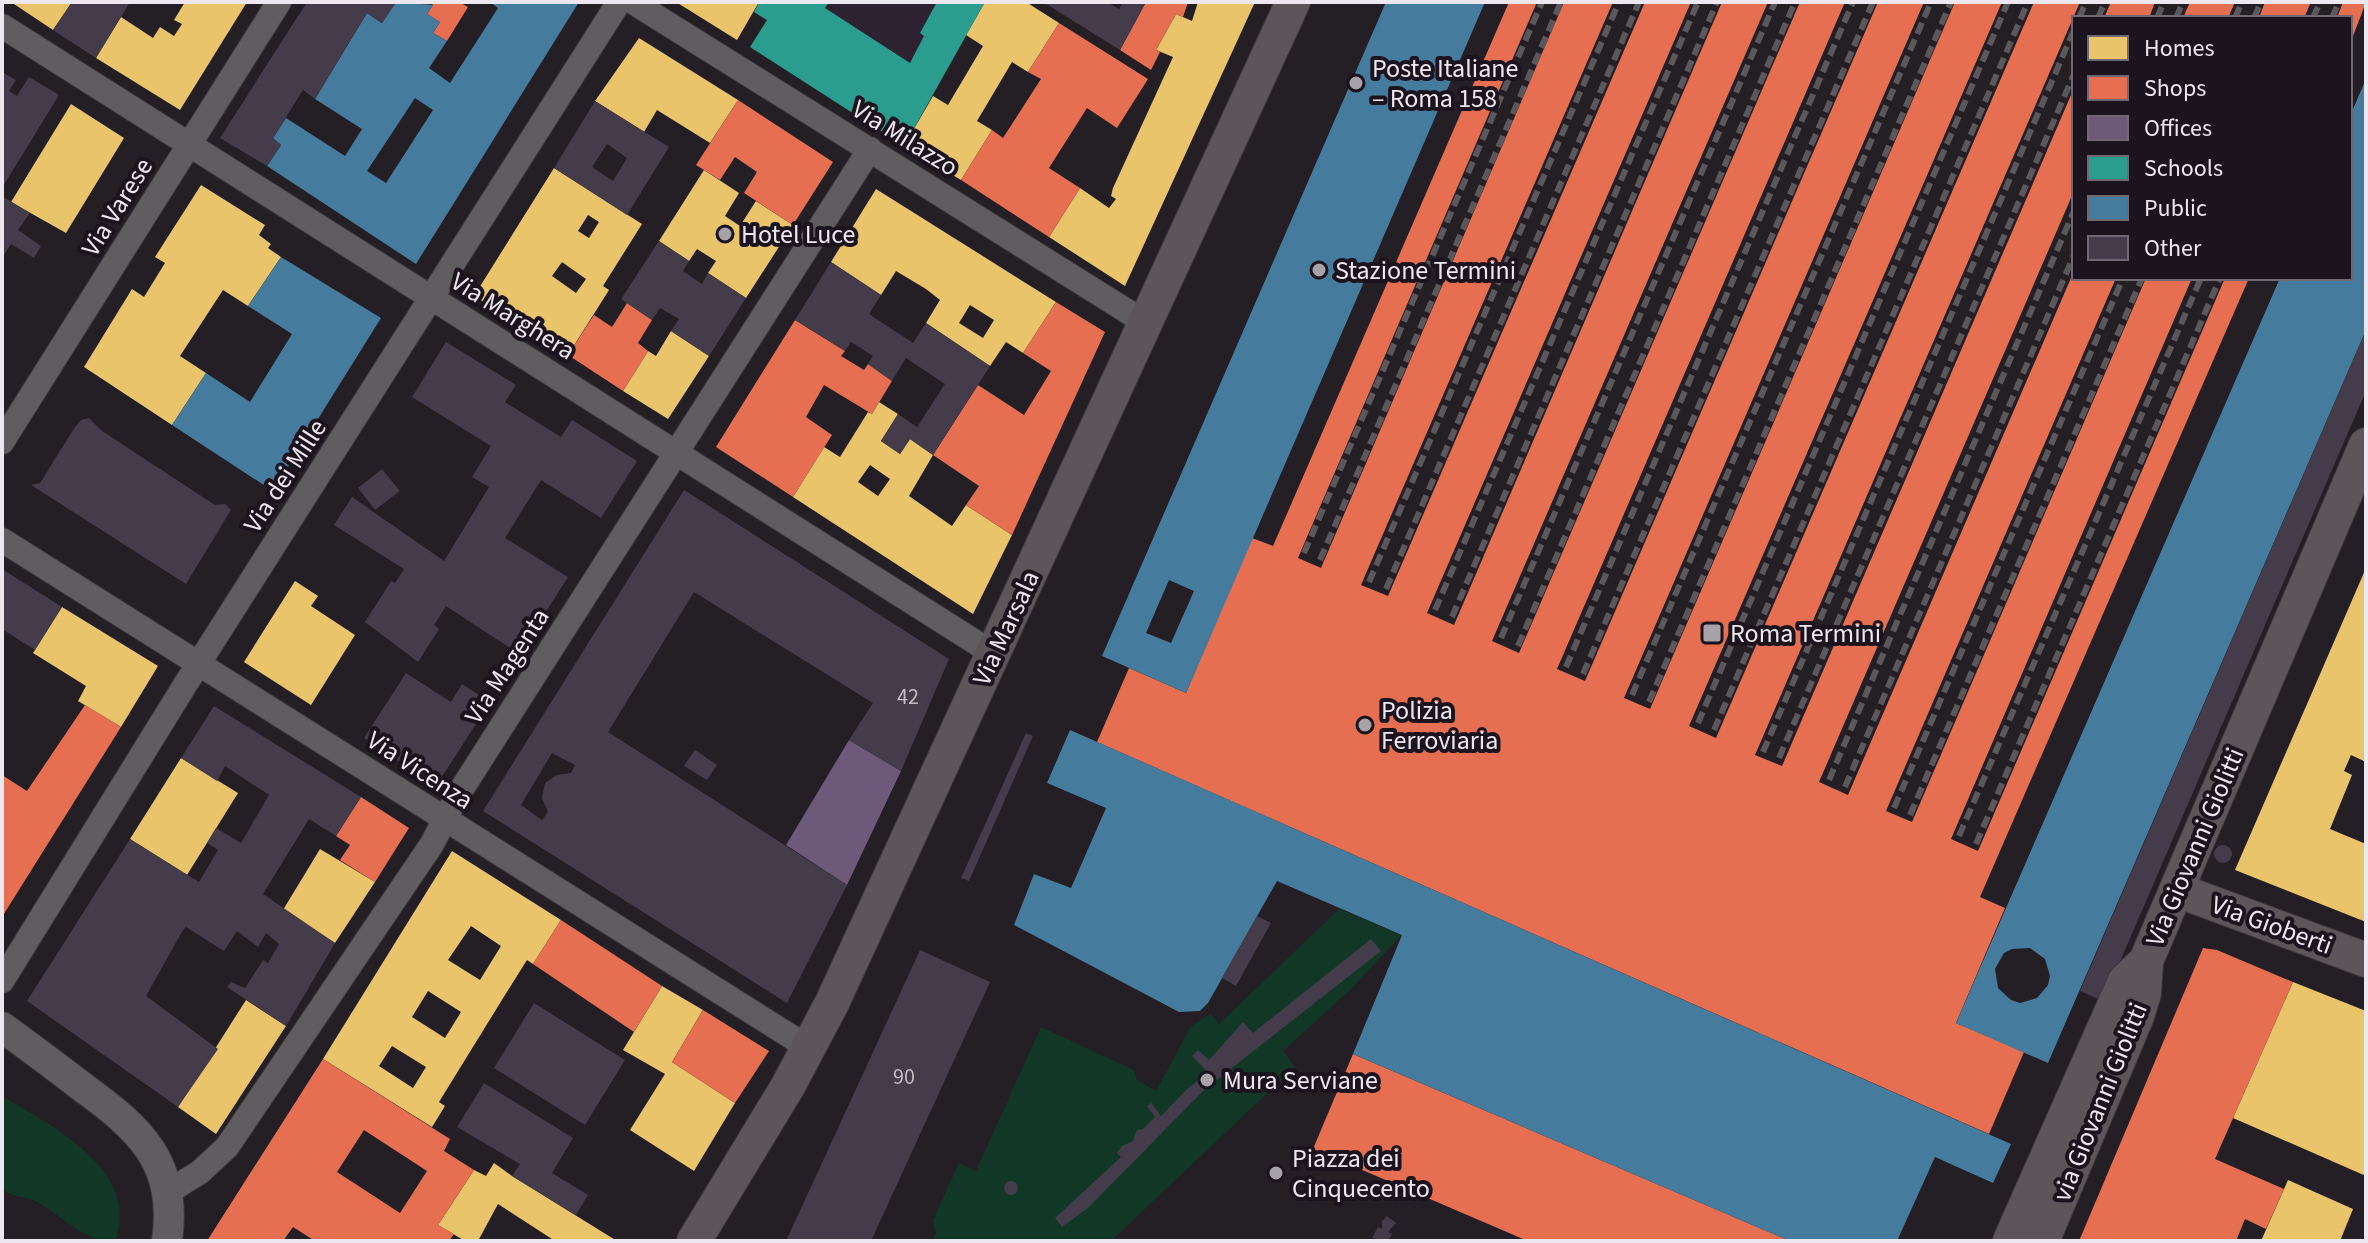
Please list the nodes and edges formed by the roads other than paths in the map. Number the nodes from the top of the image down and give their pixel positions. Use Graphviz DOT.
graph roads {
  1 [pos="279,2"];
  2 [pos="619,2"];
  3 [pos="633,2"];
  4 [pos="1293,2"];
  5 [pos="2,26"];
  6 [pos="189,145"];
  7 [pos="870,149"];
  8 [pos="432,298"];
  9 [pos="1146,323"];
  10 [pos="2,442"];
  11 [pos="2366,445"];
  12 [pos="677,452"];
  13 [pos="2,540"];
  14 [pos="994,654"];
  15 [pos="200,662"];
  16 [pos="445,821"];
  17 [pos="2177,890"];
  18 [pos="2366,960"];
  19 [pos="2146,961"];
  20 [pos="2,981"];
  21 [pos="2,1027"];
  22 [pos="809,1048"];
  23 [pos="168,1192"];
  24 [pos="167,1241"];
  25 [pos="694,1241"];
  26 [pos="2010,1241"];
  27 [pos="2042,1241"];
  1 -- 6 [label="street, Via Varese"];
  2 -- 8 [label="street, Via dei Mille"];
  3 -- 7 [label="street, Via Milazzo"];
  4 -- 9 [label="main road, Via Marsala"];
  5 -- 6 [label="street, Via Marghera"];
  6 -- 8 [label="street, Via Marghera"];
  6 -- 10 [label="street, Via Varese"];
  7 -- 9 [label="street, Via Milazzo"];
  7 -- 12 [label="street, Via Magenta"];
  8 -- 12 [label="street, Via Marghera"];
  8 -- 15 [label="street, Via dei Mille"];
  9 -- 14 [label="main road, Via Marsala"];
  11 -- 17 [label="main road, Via Giovanni Giolitti"];
  12 -- 14 [label="street, Via Marghera"];
  12 -- 16 [label="street, Via Magenta"];
  13 -- 15 [label="street, Via Vicenza"];
  14 -- 22 [label="main road, Via Marsala"];
  15 -- 16 [label="street, Via Vicenza"];
  15 -- 20 [label="street, Via dei Mille"];
  16 -- 22 [label="street, Via Vicenza"];
  16 -- 23 [label="street, Via Magenta"];
  17 -- 18 [label="main road, Via Gioberti"];
  17 -- 19 [label="main road, Via Giovanni Giolitti"];
  19 -- 26 [label="main road, Via Giovanni Giolitti"];
  19 -- 27 [label="main road, via Giovanni Giolitti"];
  21 -- 23 [label="street"];
  22 -- 25 [label="main road, Via Marsala"];
  23 -- 24 [label="street"];
}
